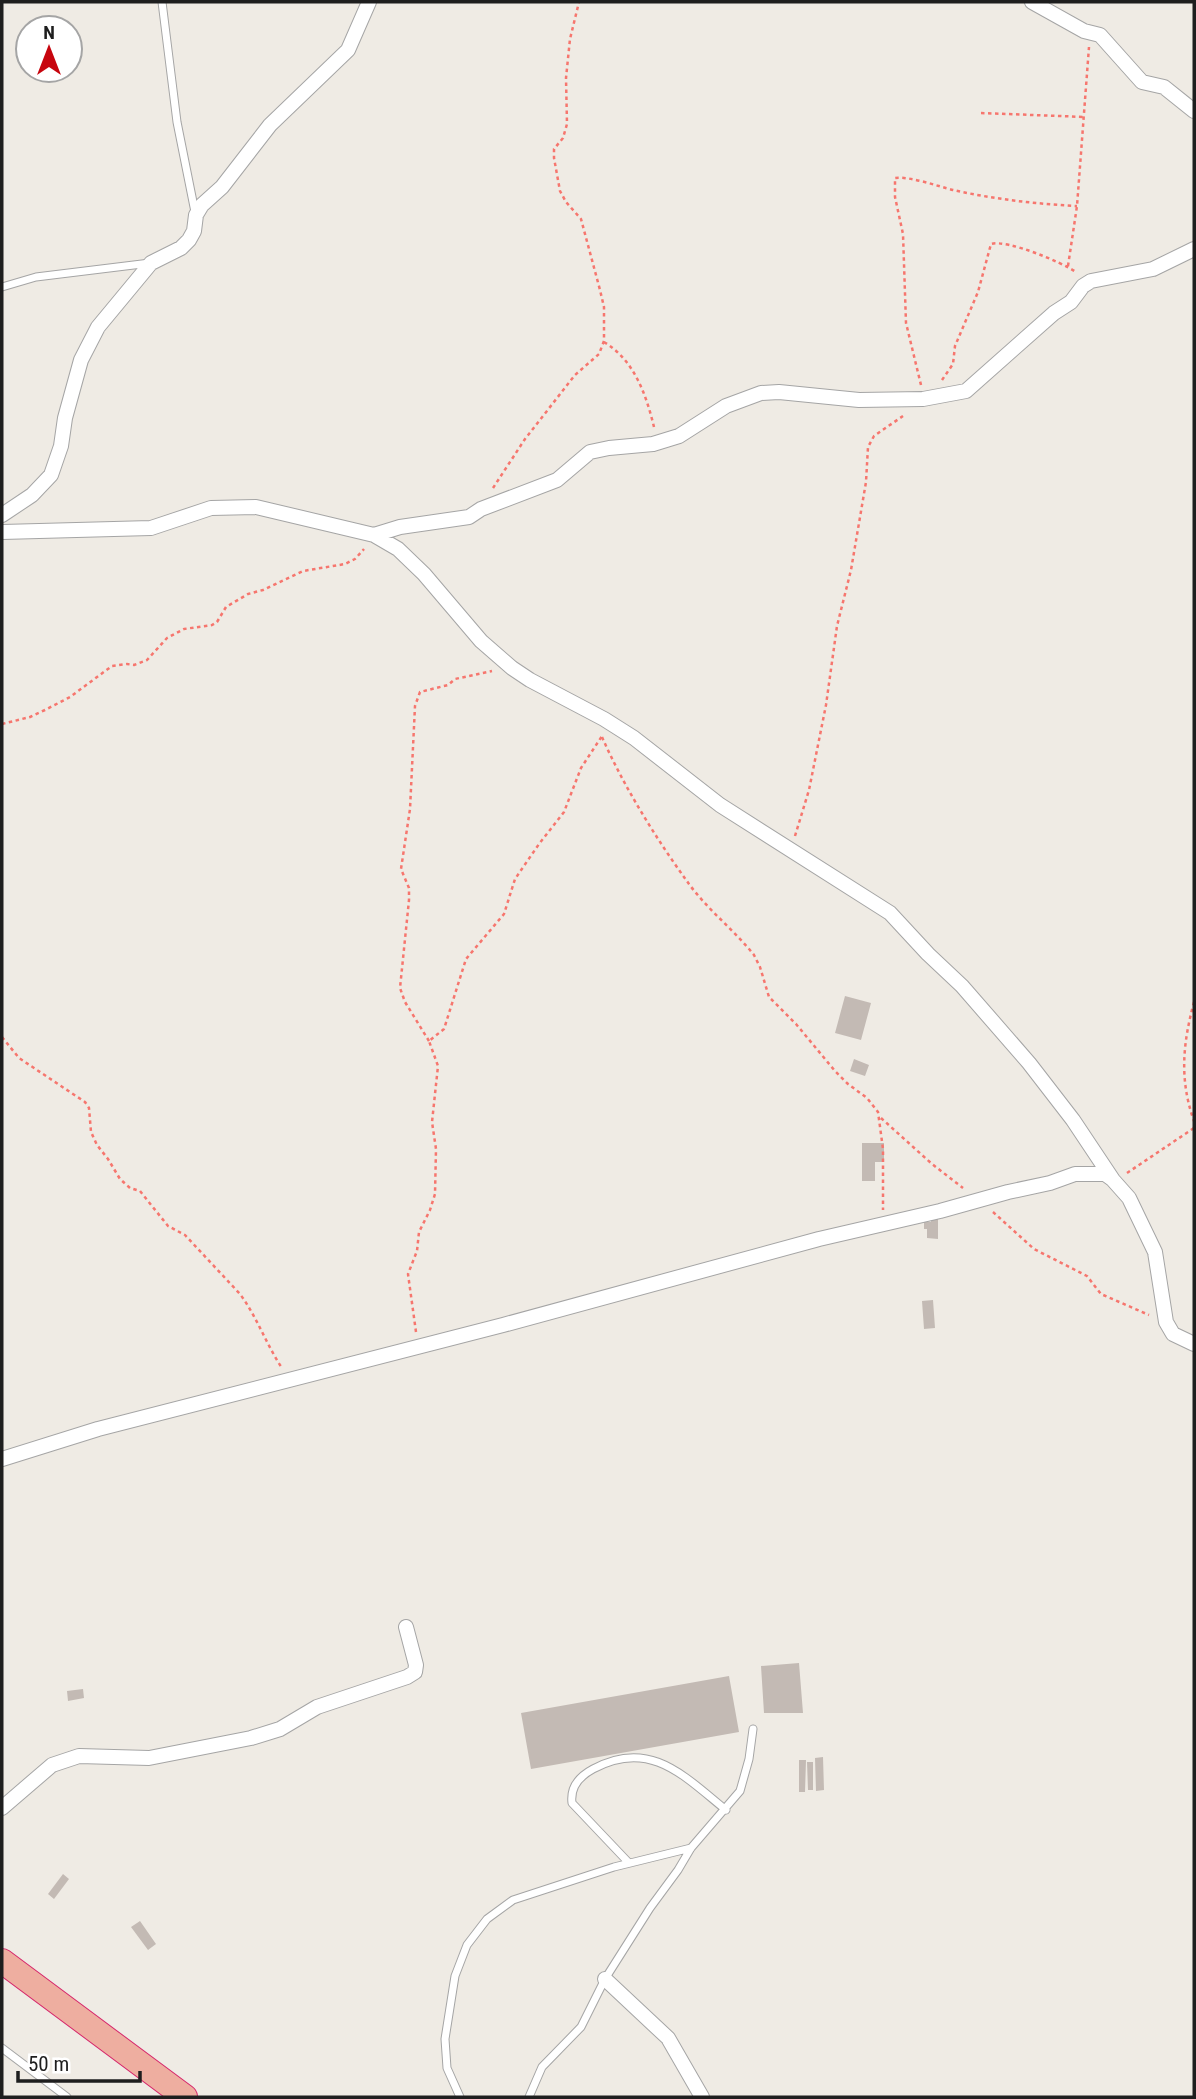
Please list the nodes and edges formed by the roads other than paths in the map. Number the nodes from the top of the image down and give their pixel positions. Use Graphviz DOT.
graph roads {
  1 [pos="162,2"];
  2 [pos="369,2"];
  3 [pos="1032,2"];
  4 [pos="1194,111"];
  5 [pos="196,215"];
  6 [pos="1194,249"];
  7 [pos="151,263"];
  8 [pos="2,287"];
  9 [pos="2,515"];
  10 [pos="2,532"];
  11 [pos="379,537"];
  12 [pos="1114,1181"];
  13 [pos="1194,1344"];
  14 [pos="2,1459"];
  15 [pos="406,1627"];
  16 [pos="753,1729"];
  17 [pos="2,1808"];
  18 [pos="726,1810"];
  19 [pos="691,1848"];
  20 [pos="629,1863"];
  21 [pos="2,1961"];
  22 [pos="605,1979"];
  23 [pos="2,2048"];
  24 [pos="67,2097"];
  25 [pos="185,2097"];
  26 [pos="460,2097"];
  27 [pos="529,2097"];
  28 [pos="702,2097"];
  1 -- 5 [label="lane"];
  2 -- 5 [label="street"];
  3 -- 4 [label="street"];
  5 -- 7 [label="street"];
  6 -- 11 [label="street"];
  7 -- 8 [label="lane"];
  7 -- 9 [label="street"];
  10 -- 11 [label="street"];
  11 -- 12 [label="street"];
  12 -- 13 [label="street"];
  12 -- 14 [label="street"];
  15 -- 17 [label="street"];
  16 -- 18 [label="lane"];
  18 -- 19 [label="lane"];
  18 -- 20 [label="lane"];
  19 -- 20 [label="lane"];
  19 -- 22 [label="lane"];
  20 -- 26 [label="lane"];
  21 -- 25 [label="highway"];
  22 -- 27 [label="lane"];
  22 -- 28 [label="street"];
  23 -- 24 [label="lane"];
}
